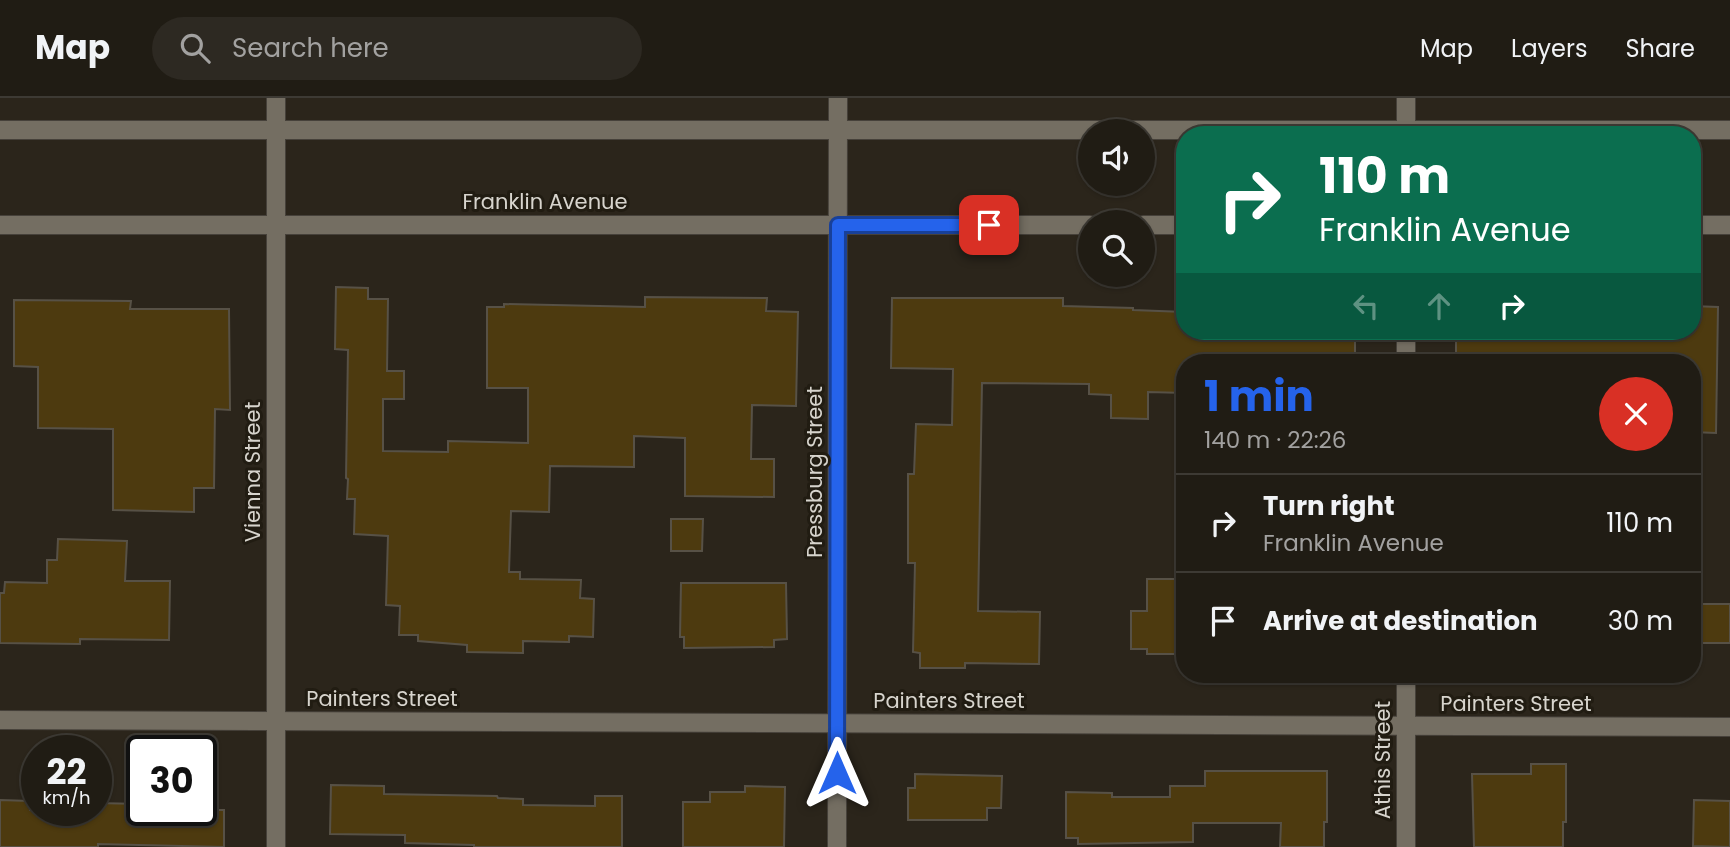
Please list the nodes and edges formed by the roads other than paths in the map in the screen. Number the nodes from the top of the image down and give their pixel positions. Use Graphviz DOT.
graph roads {
  1 [pos="276,98"];
  2 [pos="838,98"];
  3 [pos="1406,98"];
  4 [pos="1406,126"];
  5 [pos="0,130"];
  6 [pos="276,130"];
  7 [pos="838,130"];
  8 [pos="1701,130"];
  9 [pos="1730,130"];
  10 [pos="1176,132"];
  11 [pos="0,225"];
  12 [pos="276,225"];
  13 [pos="838,225"];
  14 [pos="1078,225"];
  15 [pos="1155,225"];
  16 [pos="1176,225"];
  17 [pos="1701,225"];
  18 [pos="1730,225"];
  19 [pos="1406,683"];
  20 [pos="0,720"];
  21 [pos="276,722"];
  22 [pos="837,724"];
  23 [pos="1406,726"];
  24 [pos="1730,727"];
  25 [pos="276,847"];
  26 [pos="837,847"];
  27 [pos="1406,847"];
  1 -- 6 [label="street, Vienna Street"];
  2 -- 7 [label="street, Pressburg Street"];
  3 -- 4 [label="street"];
  5 -- 6 [label="street"];
  6 -- 7 [label="street"];
  6 -- 12 [label="street, Vienna Street"];
  7 -- 10 [label="street"];
  7 -- 13 [label="street, Pressburg Street"];
  8 -- 9 [label="street"];
  11 -- 12 [label="street, Franklin Avenue"];
  12 -- 13 [label="street, Franklin Avenue"];
  12 -- 21 [label="street, Vienna Street"];
  13 -- 14 [label="street, Franklin Avenue"];
  13 -- 22 [label="street, Pressburg Street"];
  15 -- 16 [label="street"];
  17 -- 18 [label="street"];
  19 -- 23 [label="street, Athis Street"];
  20 -- 21 [label="street, Painters Street"];
  21 -- 22 [label="street, Painters Street"];
  21 -- 25 [label="street, Vienna Street"];
  22 -- 23 [label="street, Painters Street"];
  22 -- 26 [label="street, Pressburg Street"];
  23 -- 24 [label="street, Painters Street"];
  23 -- 27 [label="street, Athis Street"];
}
